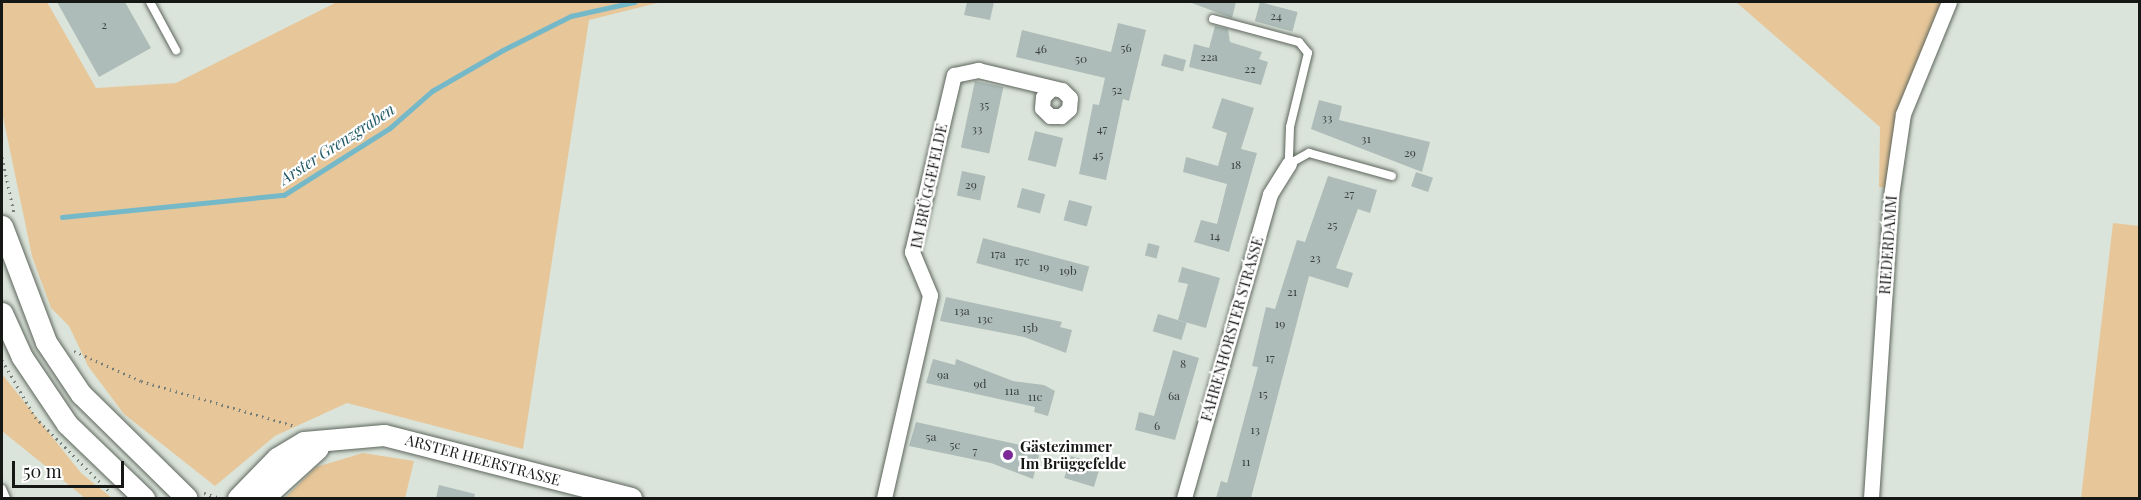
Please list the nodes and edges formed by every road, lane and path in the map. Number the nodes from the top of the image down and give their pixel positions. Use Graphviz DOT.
graph roads {
  1 [pos="150,2"];
  2 [pos="1949,2"];
  3 [pos="1213,19"];
  4 [pos="176,50"];
  5 [pos="1051,89"];
  6 [pos="1289,164"];
  7 [pos="1392,176"];
  8 [pos="2,228"];
  9 [pos="2,313"];
  10 [pos="68,348"];
  11 [pos="307,430"];
  12 [pos="334,438"];
  13 [pos="2,489"];
  14 [pos="597,494"];
  15 [pos="195,495"];
  16 [pos="6,498"];
  17 [pos="144,498"];
  18 [pos="220,498"];
  19 [pos="238,498"];
  20 [pos="263,498"];
  21 [pos="631,498"];
  22 [pos="884,498"];
  23 [pos="1184,498"];
  24 [pos="1871,498"];
  1 -- 4 [label="lane"];
  2 -- 24 [label="street, RIEDERDAMM"];
  3 -- 6 [label="lane"];
  5 -- 22 [label="street, IM BRÜGGEFELDE"];
  6 -- 7 [label="lane"];
  6 -- 23 [label="street, FAHRENHORSTER STRASSE"];
  8 -- 15 [label="main road"];
  9 -- 17 [label="main road"];
  10 -- 11 [label="path"];
  12 -- 14 [label="main road, ARSTER HEERSTRASSE"];
  12 -- 19 [label="main road, ARSTER HEERSTRASSE"];
  12 -- 20 [label="main road"];
  13 -- 16 [label="lane"];
  14 -- 21 [label="main road, ARSTER HEERSTRASSE"];
  15 -- 18 [label="path"];
}
